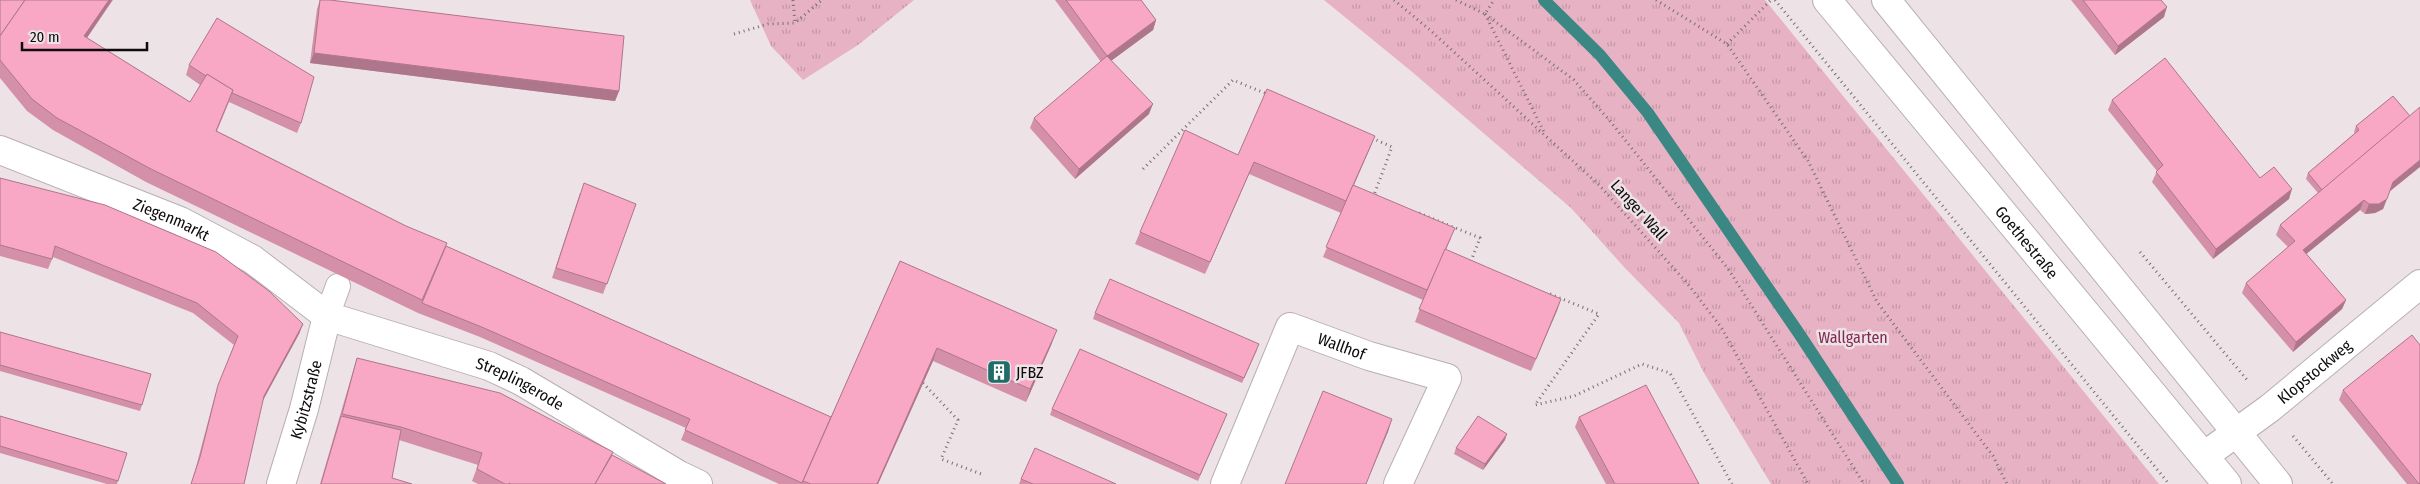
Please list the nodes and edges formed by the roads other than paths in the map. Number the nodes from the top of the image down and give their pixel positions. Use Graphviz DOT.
graph roads {
  1 [pos="1828,0"];
  2 [pos="1886,0"];
  3 [pos="0,150"];
  4 [pos="2420,284"];
  5 [pos="338,286"];
  6 [pos="327,316"];
  7 [pos="2237,433"];
  8 [pos="2204,456"];
  9 [pos="281,484"];
  10 [pos="698,484"];
  11 [pos="1225,484"];
  12 [pos="1398,484"];
  13 [pos="2227,484"];
  14 [pos="2278,484"];
  1 -- 8 [label="street, Goethestraße"];
  2 -- 7 [label="street"];
  3 -- 6 [label="street, Ziegenmarkt"];
  4 -- 7 [label="street, Klopstockweg"];
  5 -- 6 [label="lane"];
  6 -- 9 [label="street, Kybitzstraße"];
  6 -- 10 [label="street, Streplingerode"];
  7 -- 8 [label="street, Klopstockweg"];
  7 -- 14 [label="street"];
  8 -- 13 [label="street, Goethestraße"];
  11 -- 12 [label="street, Wallhof"];
}
